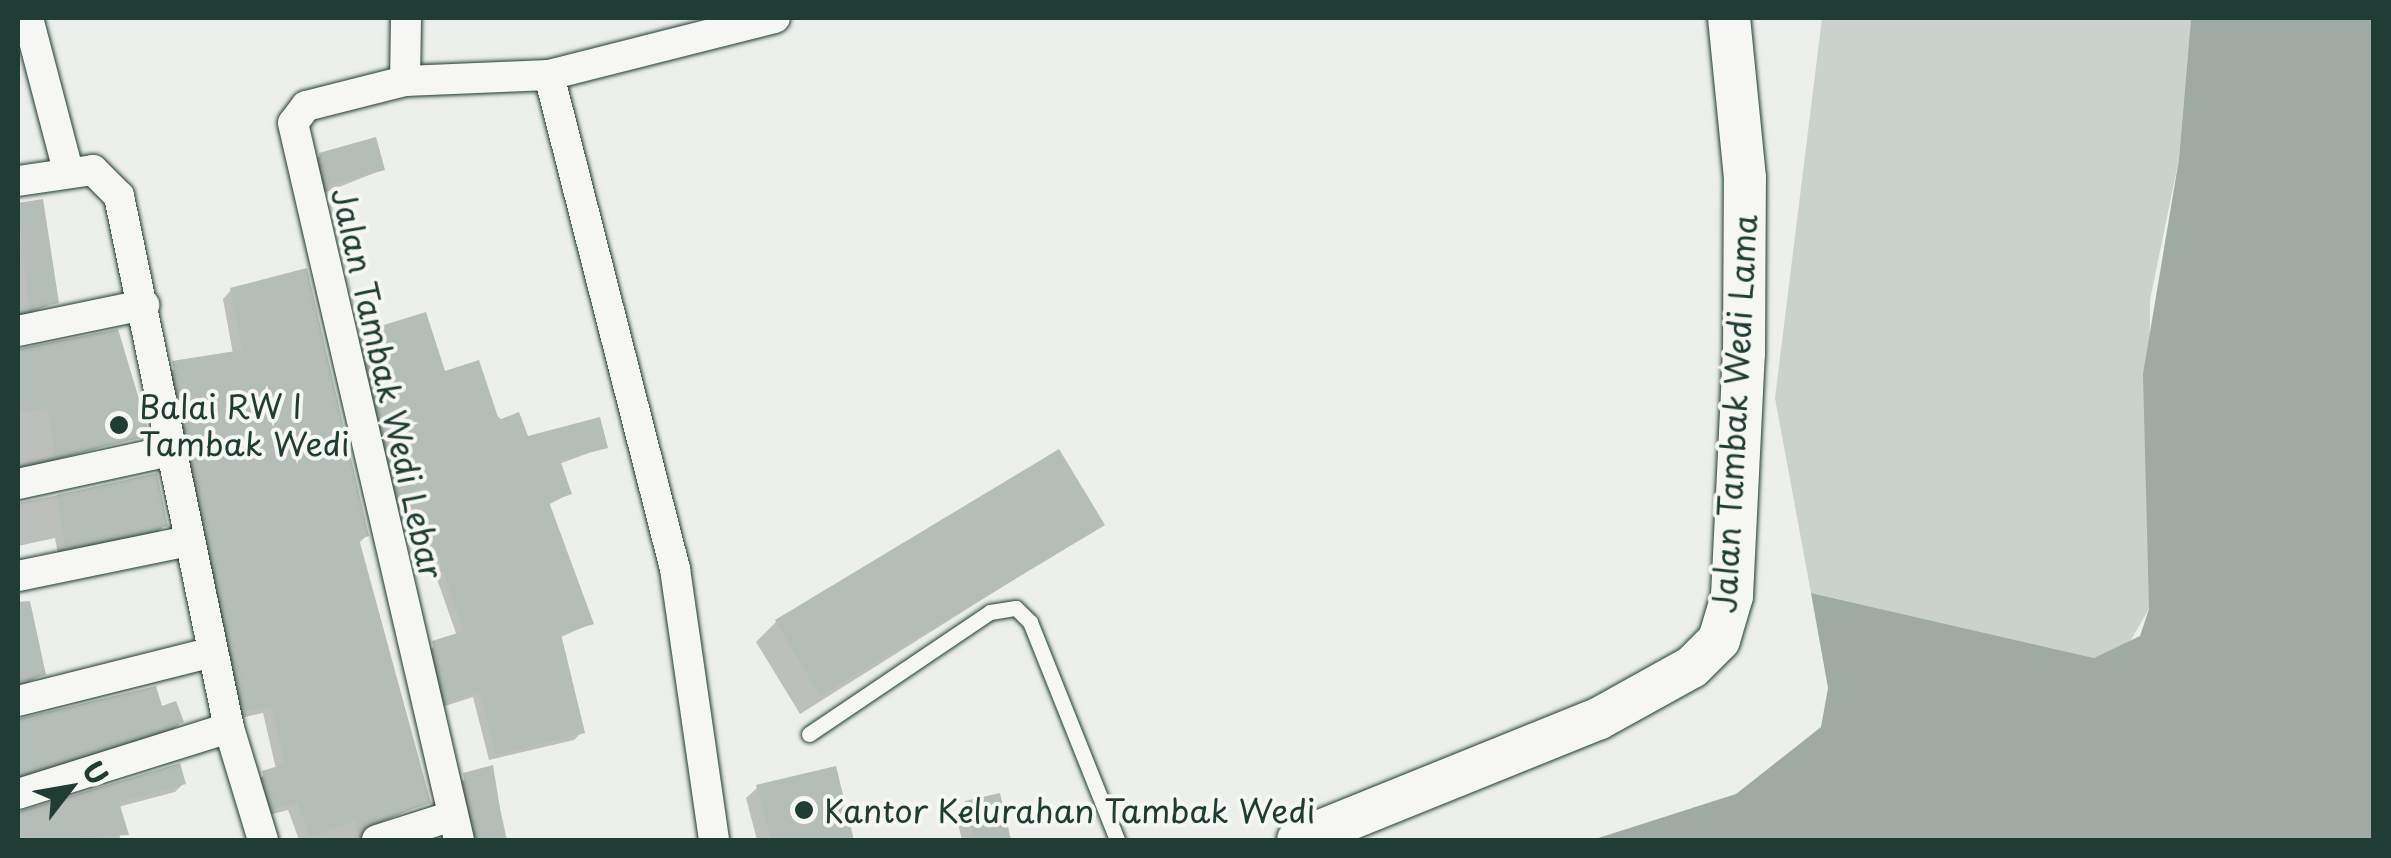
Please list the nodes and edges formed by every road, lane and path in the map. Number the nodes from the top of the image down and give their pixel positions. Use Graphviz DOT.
graph roads {
  1 [pos="28,18"];
  2 [pos="406,18"];
  3 [pos="774,18"];
  4 [pos="1729,18"];
  5 [pos="549,74"];
  6 [pos="405,81"];
  7 [pos="68,171"];
  8 [pos="18,182"];
  9 [pos="144,305"];
  10 [pos="18,331"];
  11 [pos="169,451"];
  12 [pos="18,484"];
  13 [pos="188,541"];
  14 [pos="18,576"];
  15 [pos="213,652"];
  16 [pos="18,700"];
  17 [pos="229,728"];
  18 [pos="809,734"];
  19 [pos="18,794"];
  20 [pos="455,828"];
  21 [pos="262,840"];
  22 [pos="377,840"];
  23 [pos="714,840"];
  24 [pos="1117,840"];
  25 [pos="1298,840"];
  1 -- 7 [label="street"];
  2 -- 6 [label="street"];
  3 -- 5 [label="street"];
  4 -- 25 [label="street, Jalan Tambak Wedi Lama"];
  5 -- 6 [label="street"];
  5 -- 23 [label="street"];
  6 -- 20 [label="street, Jalan Tambak Wedi Lebar"];
  7 -- 8 [label="street"];
  7 -- 9 [label="street"];
  9 -- 10 [label="street"];
  9 -- 11 [label="street"];
  11 -- 12 [label="street"];
  11 -- 13 [label="street"];
  13 -- 14 [label="street"];
  13 -- 15 [label="street"];
  15 -- 16 [label="street"];
  15 -- 17 [label="street"];
  17 -- 19 [label="street"];
  17 -- 21 [label="street"];
  18 -- 24 [label="lane"];
  20 -- 22 [label="street"];
}
